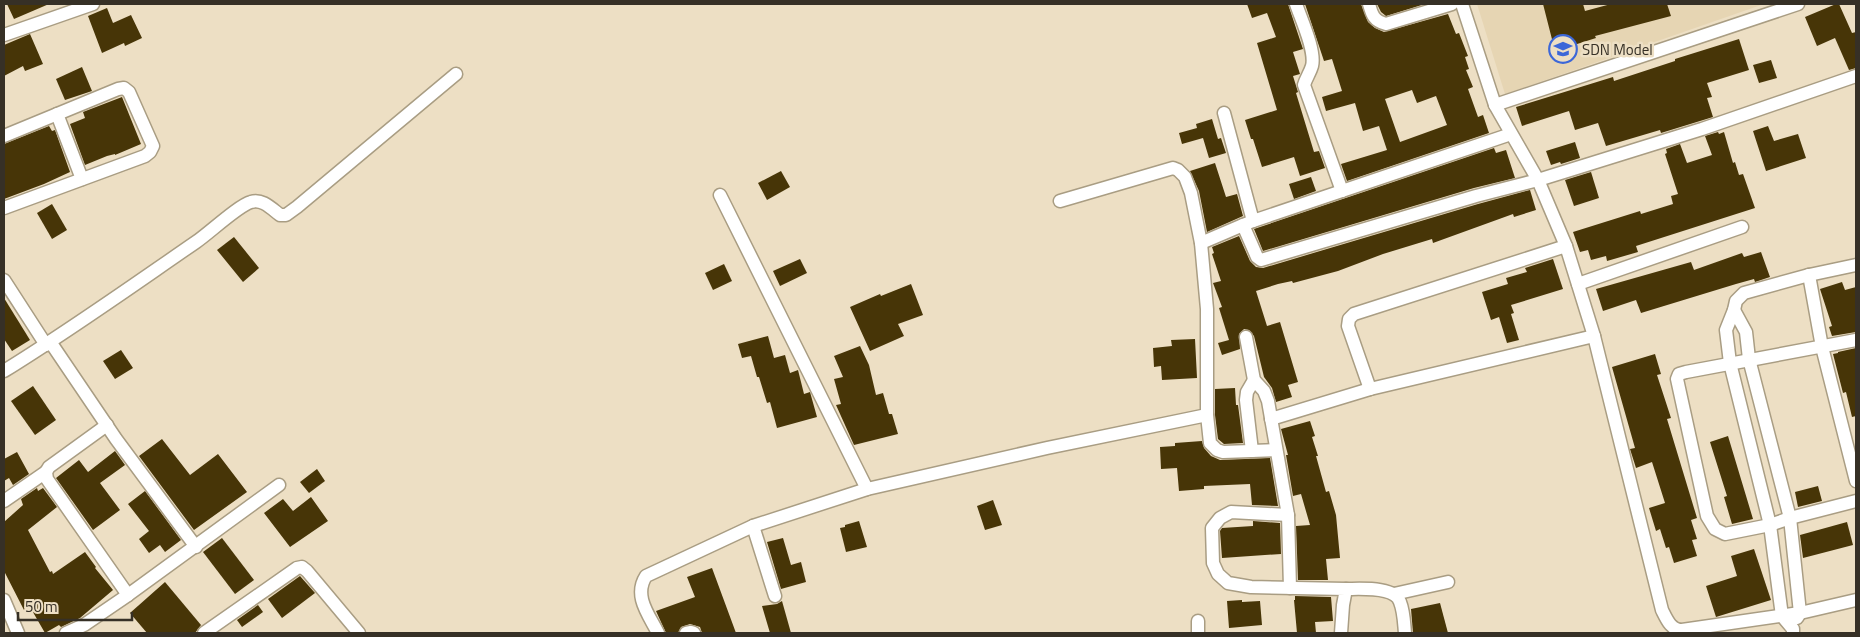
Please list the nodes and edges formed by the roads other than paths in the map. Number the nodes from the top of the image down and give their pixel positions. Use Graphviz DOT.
graph roads {
  1 [pos="93,4"];
  2 [pos="1296,4"];
  3 [pos="1369,4"];
  4 [pos="1452,4"];
  5 [pos="1462,4"];
  6 [pos="1798,4"];
  7 [pos="4,35"];
  8 [pos="456,74"];
  9 [pos="1856,76"];
  10 [pos="1495,105"];
  11 [pos="1224,113"];
  12 [pos="57,114"];
  13 [pos="1511,134"];
  14 [pos="4,136"];
  15 [pos="82,179"];
  16 [pos="1538,180"];
  17 [pos="1342,191"];
  18 [pos="720,195"];
  19 [pos="1060,201"];
  20 [pos="4,208"];
  21 [pos="1248,223"];
  22 [pos="1742,227"];
  23 [pos="1201,243"];
  24 [pos="1566,246"];
  25 [pos="1856,265"];
  26 [pos="1808,275"];
  27 [pos="4,280"];
  28 [pos="1578,284"];
  29 [pos="1734,310"];
  30 [pos="1594,336"];
  31 [pos="1246,337"];
  32 [pos="1856,340"];
  33 [pos="48,344"];
  34 [pos="1822,347"];
  35 [pos="1749,359"];
  36 [pos="1730,363"];
  37 [pos="4,371"];
  38 [pos="1254,380"];
  39 [pos="1370,389"];
  40 [pos="1207,415"];
  41 [pos="1271,419"];
  42 [pos="107,426"];
  43 [pos="1276,450"];
  44 [pos="1252,451"];
  45 [pos="46,472"];
  46 [pos="1856,482"];
  47 [pos="279,485"];
  48 [pos="867,489"];
  49 [pos="4,501"];
  50 [pos="1856,501"];
  51 [pos="1288,515"];
  52 [pos="1790,518"];
  53 [pos="1770,524"];
  54 [pos="753,526"];
  55 [pos="196,547"];
  56 [pos="1448,582"];
  57 [pos="1290,588"];
  58 [pos="1346,589"];
  59 [pos="1394,594"];
  60 [pos="128,595"];
  61 [pos="775,596"];
  62 [pos="4,600"];
  63 [pos="1856,600"];
  64 [pos="1800,613"];
  65 [pos="1782,616"];
  66 [pos="87,629"];
  67 [pos="210,631"];
  68 [pos="1793,631"];
  69 [pos="1677,632"];
  70 [pos="18,633"];
  71 [pos="66,633"];
  72 [pos="359,633"];
  73 [pos="658,633"];
  74 [pos="686,633"];
  75 [pos="694,633"];
  76 [pos="1341,633"];
  77 [pos="1405,633"];
  1 -- 7 [label="street"];
  2 -- 17 [label="street"];
  3 -- 4 [label="street"];
  5 -- 10 [label="street"];
  6 -- 10 [label="street"];
  8 -- 33 [label="street"];
  9 -- 16 [label="street"];
  10 -- 13 [label="street"];
  11 -- 21 [label="street"];
  12 -- 14 [label="street"];
  12 -- 15 [label="street"];
  12 -- 15 [label="street"];
  13 -- 16 [label="street"];
  13 -- 17 [label="street"];
  15 -- 20 [label="street"];
  16 -- 21 [label="street"];
  16 -- 24 [label="street"];
  17 -- 21 [label="street"];
  18 -- 48 [label="street"];
  19 -- 23 [label="street"];
  21 -- 23 [label="street"];
  22 -- 28 [label="street"];
  23 -- 40 [label="street"];
  24 -- 28 [label="street"];
  24 -- 39 [label="street"];
  25 -- 26 [label="street"];
  26 -- 29 [label="street"];
  26 -- 34 [label="street"];
  27 -- 33 [label="street"];
  28 -- 30 [label="street"];
  29 -- 35 [label="street"];
  29 -- 36 [label="street"];
  30 -- 39 [label="street"];
  30 -- 69 [label="street"];
  31 -- 38 [label="street"];
  32 -- 34 [label="street"];
  33 -- 37 [label="street"];
  33 -- 42 [label="street"];
  34 -- 35 [label="street"];
  34 -- 46 [label="street"];
  35 -- 36 [label="street"];
  35 -- 52 [label="street"];
  36 -- 53 [label="street"];
  36 -- 53 [label="street"];
  38 -- 41 [label="street"];
  38 -- 44 [label="street"];
  39 -- 41 [label="street"];
  40 -- 44 [label="street"];
  40 -- 48 [label="street"];
  41 -- 43 [label="street"];
  42 -- 45 [label="street"];
  42 -- 55 [label="street"];
  43 -- 44 [label="street"];
  43 -- 51 [label="street"];
  45 -- 49 [label="street"];
  45 -- 60 [label="street"];
  47 -- 55 [label="street"];
  48 -- 54 [label="street"];
  50 -- 52 [label="street"];
  51 -- 57 [label="street"];
  51 -- 57 [label="street"];
  52 -- 53 [label="street"];
  52 -- 64 [label="street"];
  53 -- 65 [label="street"];
  54 -- 61 [label="street"];
  54 -- 73 [label="street"];
  55 -- 60 [label="street"];
  56 -- 59 [label="street"];
  57 -- 58 [label="street"];
  58 -- 59 [label="street"];
  58 -- 76 [label="street"];
  59 -- 77 [label="street"];
  60 -- 66 [label="street"];
  62 -- 70 [label="street"];
  63 -- 64 [label="street"];
  64 -- 65 [label="street"];
  64 -- 68 [label="street"];
  65 -- 68 [label="street"];
  65 -- 69 [label="street"];
  66 -- 71 [label="street"];
  67 -- 72 [label="street"];
  74 -- 75 [label="street"];
}
